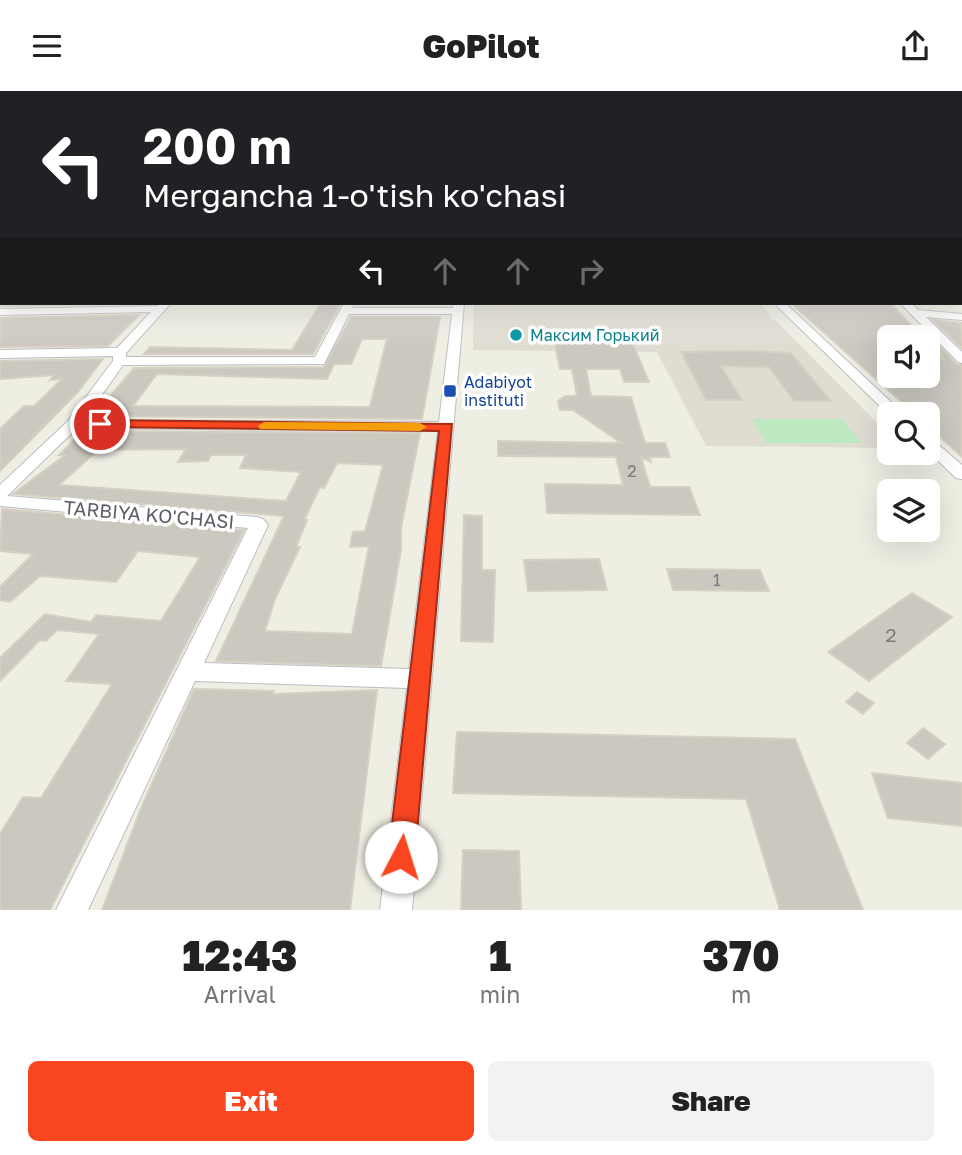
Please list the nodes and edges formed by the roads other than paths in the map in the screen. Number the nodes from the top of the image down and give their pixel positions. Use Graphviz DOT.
graph roads {
  1 [pos="62,305"];
  2 [pos="781,305"];
  3 [pos="907,305"];
  4 [pos="163,306"];
  5 [pos="347,307"];
  6 [pos="459,307"];
  7 [pos="55,311"];
  8 [pos="0,312"];
  9 [pos="915,313"];
  10 [pos="962,317"];
  11 [pos="0,354"];
  12 [pos="119,357"];
  13 [pos="962,359"];
  14 [pos="884,402"];
  15 [pos="73,424"];
  16 [pos="447,427"];
  17 [pos="940,454"];
  18 [pos="962,474"];
  19 [pos="0,494"];
  20 [pos="0,501"];
  21 [pos="188,672"];
  22 [pos="418,679"];
  23 [pos="72,910"];
  24 [pos="396,910"];
  1 -- 7 [label="street"];
  2 -- 14 [label="street"];
  3 -- 9 [label="street"];
  4 -- 7 [label="street"];
  4 -- 12 [label="street"];
  5 -- 6 [label="street"];
  5 -- 12 [label="street"];
  6 -- 16 [label="street"];
  7 -- 8 [label="street"];
  9 -- 10 [label="street"];
  9 -- 13 [label="street"];
  11 -- 12 [label="street"];
  12 -- 15 [label="street"];
  15 -- 16 [label="street"];
  15 -- 19 [label="street"];
  16 -- 22 [label="street"];
  17 -- 18 [label="street"];
  20 -- 21 [label="street, TARBIYA KO'CHASI"];
  21 -- 22 [label="street"];
  21 -- 23 [label="street, TARBIYA KO'CHASI"];
  22 -- 24 [label="street"];
}
